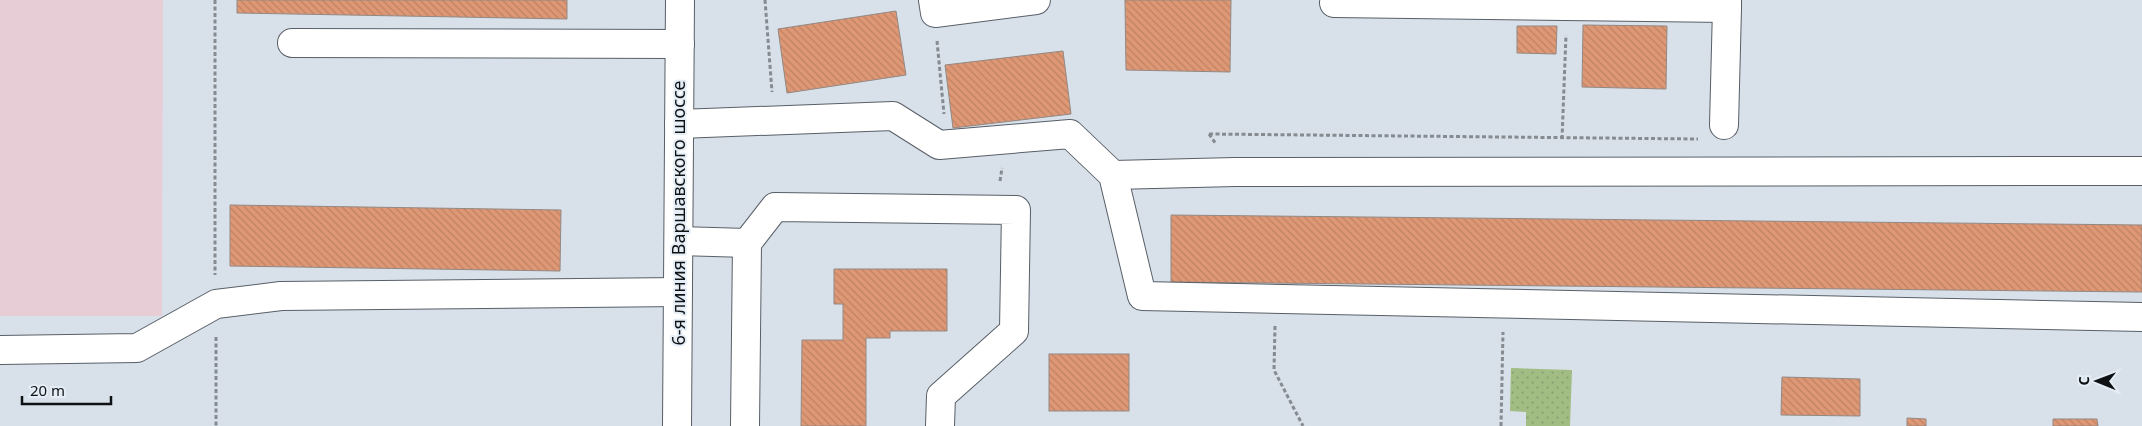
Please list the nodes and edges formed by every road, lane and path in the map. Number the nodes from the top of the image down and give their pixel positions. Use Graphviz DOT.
graph roads {
  1 [pos="215,0"];
  2 [pos="680,0"];
  3 [pos="765,0"];
  4 [pos="1036,0"];
  5 [pos="1334,0"];
  6 [pos="1728,4"];
  7 [pos="934,6"];
  8 [pos="1568,6"];
  9 [pos="292,43"];
  10 [pos="680,44"];
  11 [pos="775,120"];
  12 [pos="679,124"];
  13 [pos="1714,132"];
  14 [pos="1209,134"];
  15 [pos="1008,138"];
  16 [pos="1562,138"];
  17 [pos="947,144"];
  18 [pos="2142,171"];
  19 [pos="1560,172"];
  20 [pos="1113,175"];
  21 [pos="994,209"];
  22 [pos="679,241"];
  23 [pos="747,243"];
  24 [pos="678,292"];
  25 [pos="216,304"];
  26 [pos="2142,317"];
  27 [pos="1275,339"];
  28 [pos="1503,347"];
  29 [pos="0,350"];
  30 [pos="216,426"];
  31 [pos="677,426"];
  32 [pos="745,426"];
  33 [pos="940,426"];
  34 [pos="1303,426"];
  35 [pos="1501,426"];
  1 -- 25 [label="path"];
  2 -- 10 [label="street, 6-я линия Варшавского шоссе"];
  3 -- 11 [label="path"];
  4 -- 7 [label="street"];
  5 -- 8 [label="street"];
  6 -- 8 [label="street"];
  6 -- 13 [label="street"];
  7 -- 17 [label="path"];
  8 -- 16 [label="path"];
  9 -- 10 [label="street"];
  10 -- 12 [label="street, 6-я линия Варшавского шоссе"];
  11 -- 12 [label="street"];
  11 -- 17 [label="street"];
  12 -- 22 [label="street, 6-я линия Варшавского шоссе"];
  13 -- 16 [label="path"];
  14 -- 16 [label="path"];
  15 -- 17 [label="street"];
  15 -- 20 [label="street"];
  15 -- 21 [label="path"];
  16 -- 19 [label="path"];
  18 -- 19 [label="street"];
  19 -- 20 [label="street"];
  20 -- 26 [label="street"];
  21 -- 23 [label="street"];
  21 -- 33 [label="street"];
  22 -- 23 [label="street"];
  22 -- 24 [label="street, 6-я линия Варшавского шоссе"];
  23 -- 32 [label="street"];
  24 -- 25 [label="street"];
  24 -- 31 [label="street, 6-я линия Варшавского шоссе"];
  25 -- 29 [label="street"];
  25 -- 30 [label="path"];
  27 -- 34 [label="path"];
  28 -- 35 [label="path"];
}
